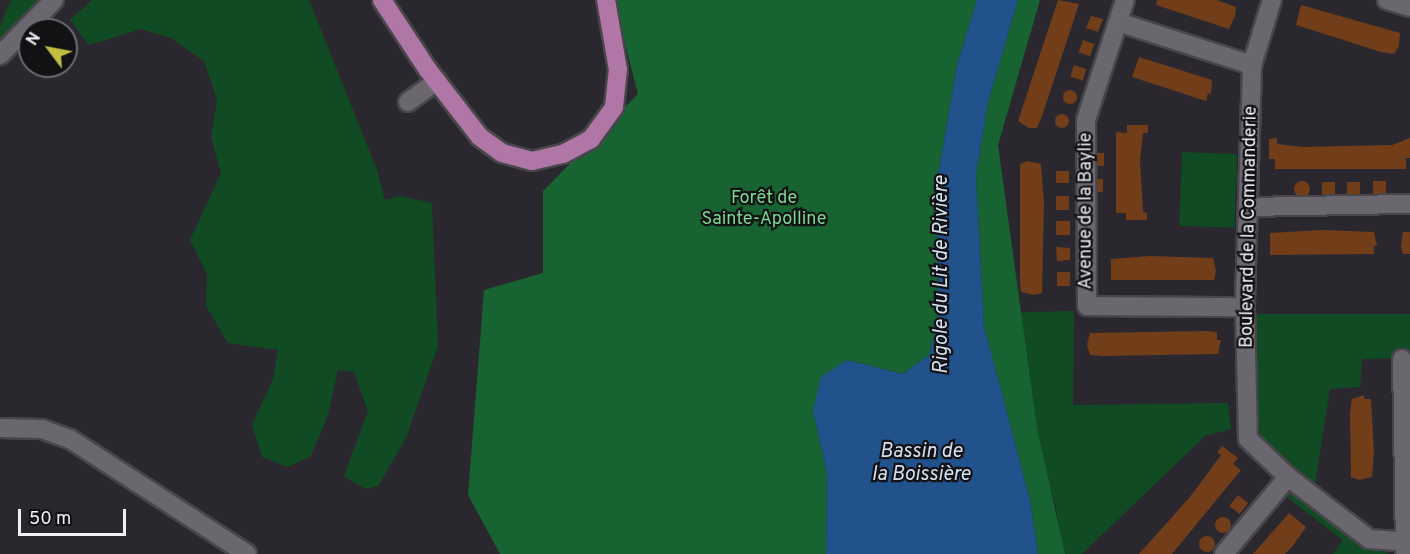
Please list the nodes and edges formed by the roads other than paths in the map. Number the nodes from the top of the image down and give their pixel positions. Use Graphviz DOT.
graph roads {
  1 [pos="54,0"];
  2 [pos="382,0"];
  3 [pos="606,0"];
  4 [pos="1125,0"];
  5 [pos="1272,0"];
  6 [pos="1387,0"];
  7 [pos="1410,7"];
  8 [pos="1118,22"];
  9 [pos="0,55"];
  10 [pos="1252,65"];
  11 [pos="437,81"];
  12 [pos="408,102"];
  13 [pos="1410,204"];
  14 [pos="1248,207"];
  15 [pos="1245,307"];
  16 [pos="1402,359"];
  17 [pos="0,428"];
  18 [pos="1288,477"];
  19 [pos="1406,546"];
  20 [pos="247,554"];
  21 [pos="1224,554"];
  1 -- 9 [label="street"];
  2 -- 11 [label="main road"];
  3 -- 11 [label="main road"];
  4 -- 8 [label="street, Avenue de la Baylie"];
  5 -- 10 [label="street, Boulevard de la Commanderie"];
  6 -- 7 [label="street"];
  8 -- 10 [label="street"];
  8 -- 15 [label="street, Avenue de la Baylie"];
  10 -- 14 [label="street, Boulevard de la Commanderie"];
  11 -- 12 [label="street"];
  13 -- 14 [label="street"];
  14 -- 15 [label="street, Boulevard de la Commanderie"];
  15 -- 18 [label="street, Boulevard de la Commanderie"];
  16 -- 19 [label="street"];
  17 -- 20 [label="street"];
  18 -- 19 [label="street, Boulevard de la Commanderie"];
  18 -- 21 [label="street"];
}
